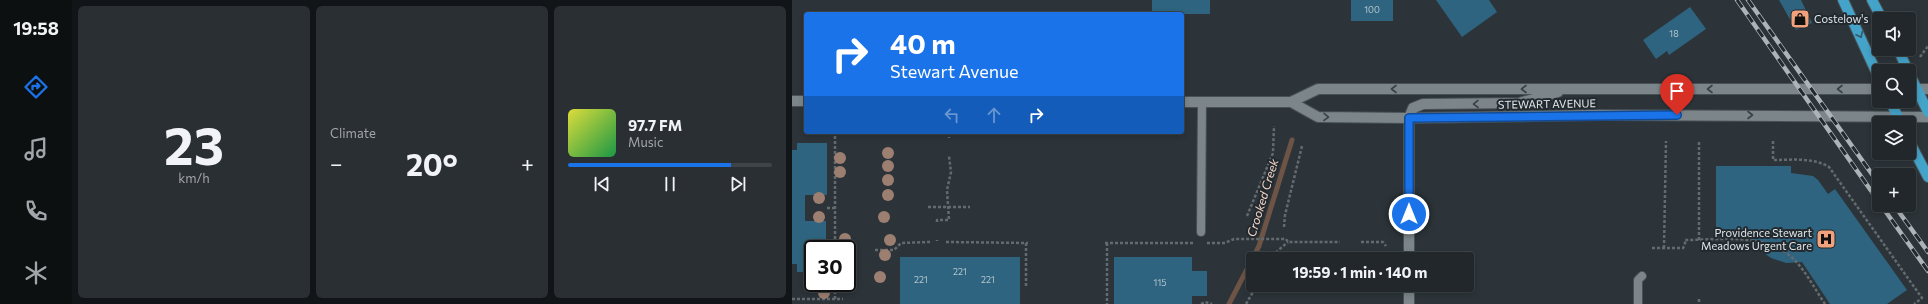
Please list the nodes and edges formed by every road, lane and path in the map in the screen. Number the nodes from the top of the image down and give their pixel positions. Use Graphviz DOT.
graph roads {
  1 [pos="1843,0"];
  2 [pos="1872,0"];
  3 [pos="1878,12"];
  4 [pos="1928,46"];
  5 [pos="1920,57"];
  6 [pos="1873,64"];
  7 [pos="1569,89"];
  8 [pos="1872,89"];
  9 [pos="1916,89"];
  10 [pos="1928,89"];
  11 [pos="1916,94"];
  12 [pos="792,101"];
  13 [pos="804,101"];
  14 [pos="1184,102"];
  15 [pos="1202,102"];
  16 [pos="1291,102"];
  17 [pos="1928,112"];
  18 [pos="1928,117"];
  19 [pos="1409,118"];
  20 [pos="1916,118"];
  21 [pos="1872,120"];
  22 [pos="1274,126"];
  23 [pos="835,134"];
  24 [pos="949,134"];
  25 [pos="949,138"];
  26 [pos="1773,141"];
  27 [pos="1666,142"];
  28 [pos="1700,142"];
  29 [pos="1302,146"];
  30 [pos="1916,154"];
  31 [pos="949,156"];
  32 [pos="1928,177"];
  33 [pos="928,207"];
  34 [pos="949,207"];
  35 [pos="970,207"];
  36 [pos="827,208"];
  37 [pos="835,208"];
  38 [pos="1247,216"];
  39 [pos="937,222"];
  40 [pos="1284,227"];
  41 [pos="1201,232"];
  42 [pos="835,240"];
  43 [pos="1699,240"];
  44 [pos="930,242"];
  45 [pos="946,242"];
  46 [pos="1288,242"];
  47 [pos="1340,242"];
  48 [pos="1361,242"];
  49 [pos="1386,246"];
  50 [pos="1652,248"];
  51 [pos="1664,248"];
  52 [pos="875,250"];
  53 [pos="1276,252"];
  54 [pos="1409,252"];
  55 [pos="1642,276"];
  56 [pos="1026,288"];
  57 [pos="835,292"];
  58 [pos="1253,292"];
  59 [pos="1409,292"];
  60 [pos="792,299"];
  61 [pos="835,299"];
  62 [pos="844,299"];
  63 [pos="1699,299"];
  64 [pos="1107,304"];
  65 [pos="1201,304"];
  66 [pos="1212,304"];
  67 [pos="1246,304"];
  68 [pos="1409,304"];
  69 [pos="1638,304"];
  70 [pos="1699,304"];
  71 [pos="1825,304"];
  72 [pos="1914,304"];
  1 -- 6 [label="main road, one-way"];
  2 -- 3 [label="main road"];
  4 -- 5 [label="path"];
  8 -- 7 [label="main road, STEWART AVENUE, one-way"];
  7 -- 16 [label="main road, STEWART AVENUE, one-way"];
  7 -- 19 [label="main road, one-way"];
  9 -- 10 [label="main road"];
  11 -- 17 [label="main road"];
  12 -- 13 [label="main road"];
  14 -- 15 [label="main road, STEWART AVENUE"];
  15 -- 16 [label="main road, STEWART AVENUE"];
  15 -- 41 [label="lane"];
  16 -- 19 [label="main road, STEWART AVENUE, one-way"];
  18 -- 20 [label="main road, STEWART AVENUE"];
  19 -- 21 [label="main road, STEWART AVENUE, one-way"];
  19 -- 54 [label="main road"];
  22 -- 38 [label="path"];
  23 -- 37 [label="path"];
  24 -- 25 [label="path"];
  26 -- 72 [label="path"];
  27 -- 51 [label="path"];
  28 -- 43 [label="path"];
  29 -- 40 [label="path"];
  30 -- 32 [label="main road"];
  31 -- 34 [label="path"];
  33 -- 34 [label="path"];
  34 -- 35 [label="path"];
  34 -- 39 [label="path"];
  36 -- 37 [label="path"];
  37 -- 42 [label="path"];
  43 -- 51 [label="path"];
  43 -- 71 [label="path"];
  44 -- 52 [label="path"];
  45 -- 56 [label="path"];
  46 -- 47 [label="path"];
  46 -- 53 [label="path"];
  46 -- 64 [label="path"];
  48 -- 49 [label="path"];
  50 -- 51 [label="path"];
  55 -- 69 [label="lane"];
  57 -- 61 [label="path"];
  58 -- 67 [label="path"];
  59 -- 68 [label="main road"];
  60 -- 61 [label="path"];
  61 -- 62 [label="path"];
  63 -- 70 [label="path"];
  65 -- 66 [label="path"];
}
